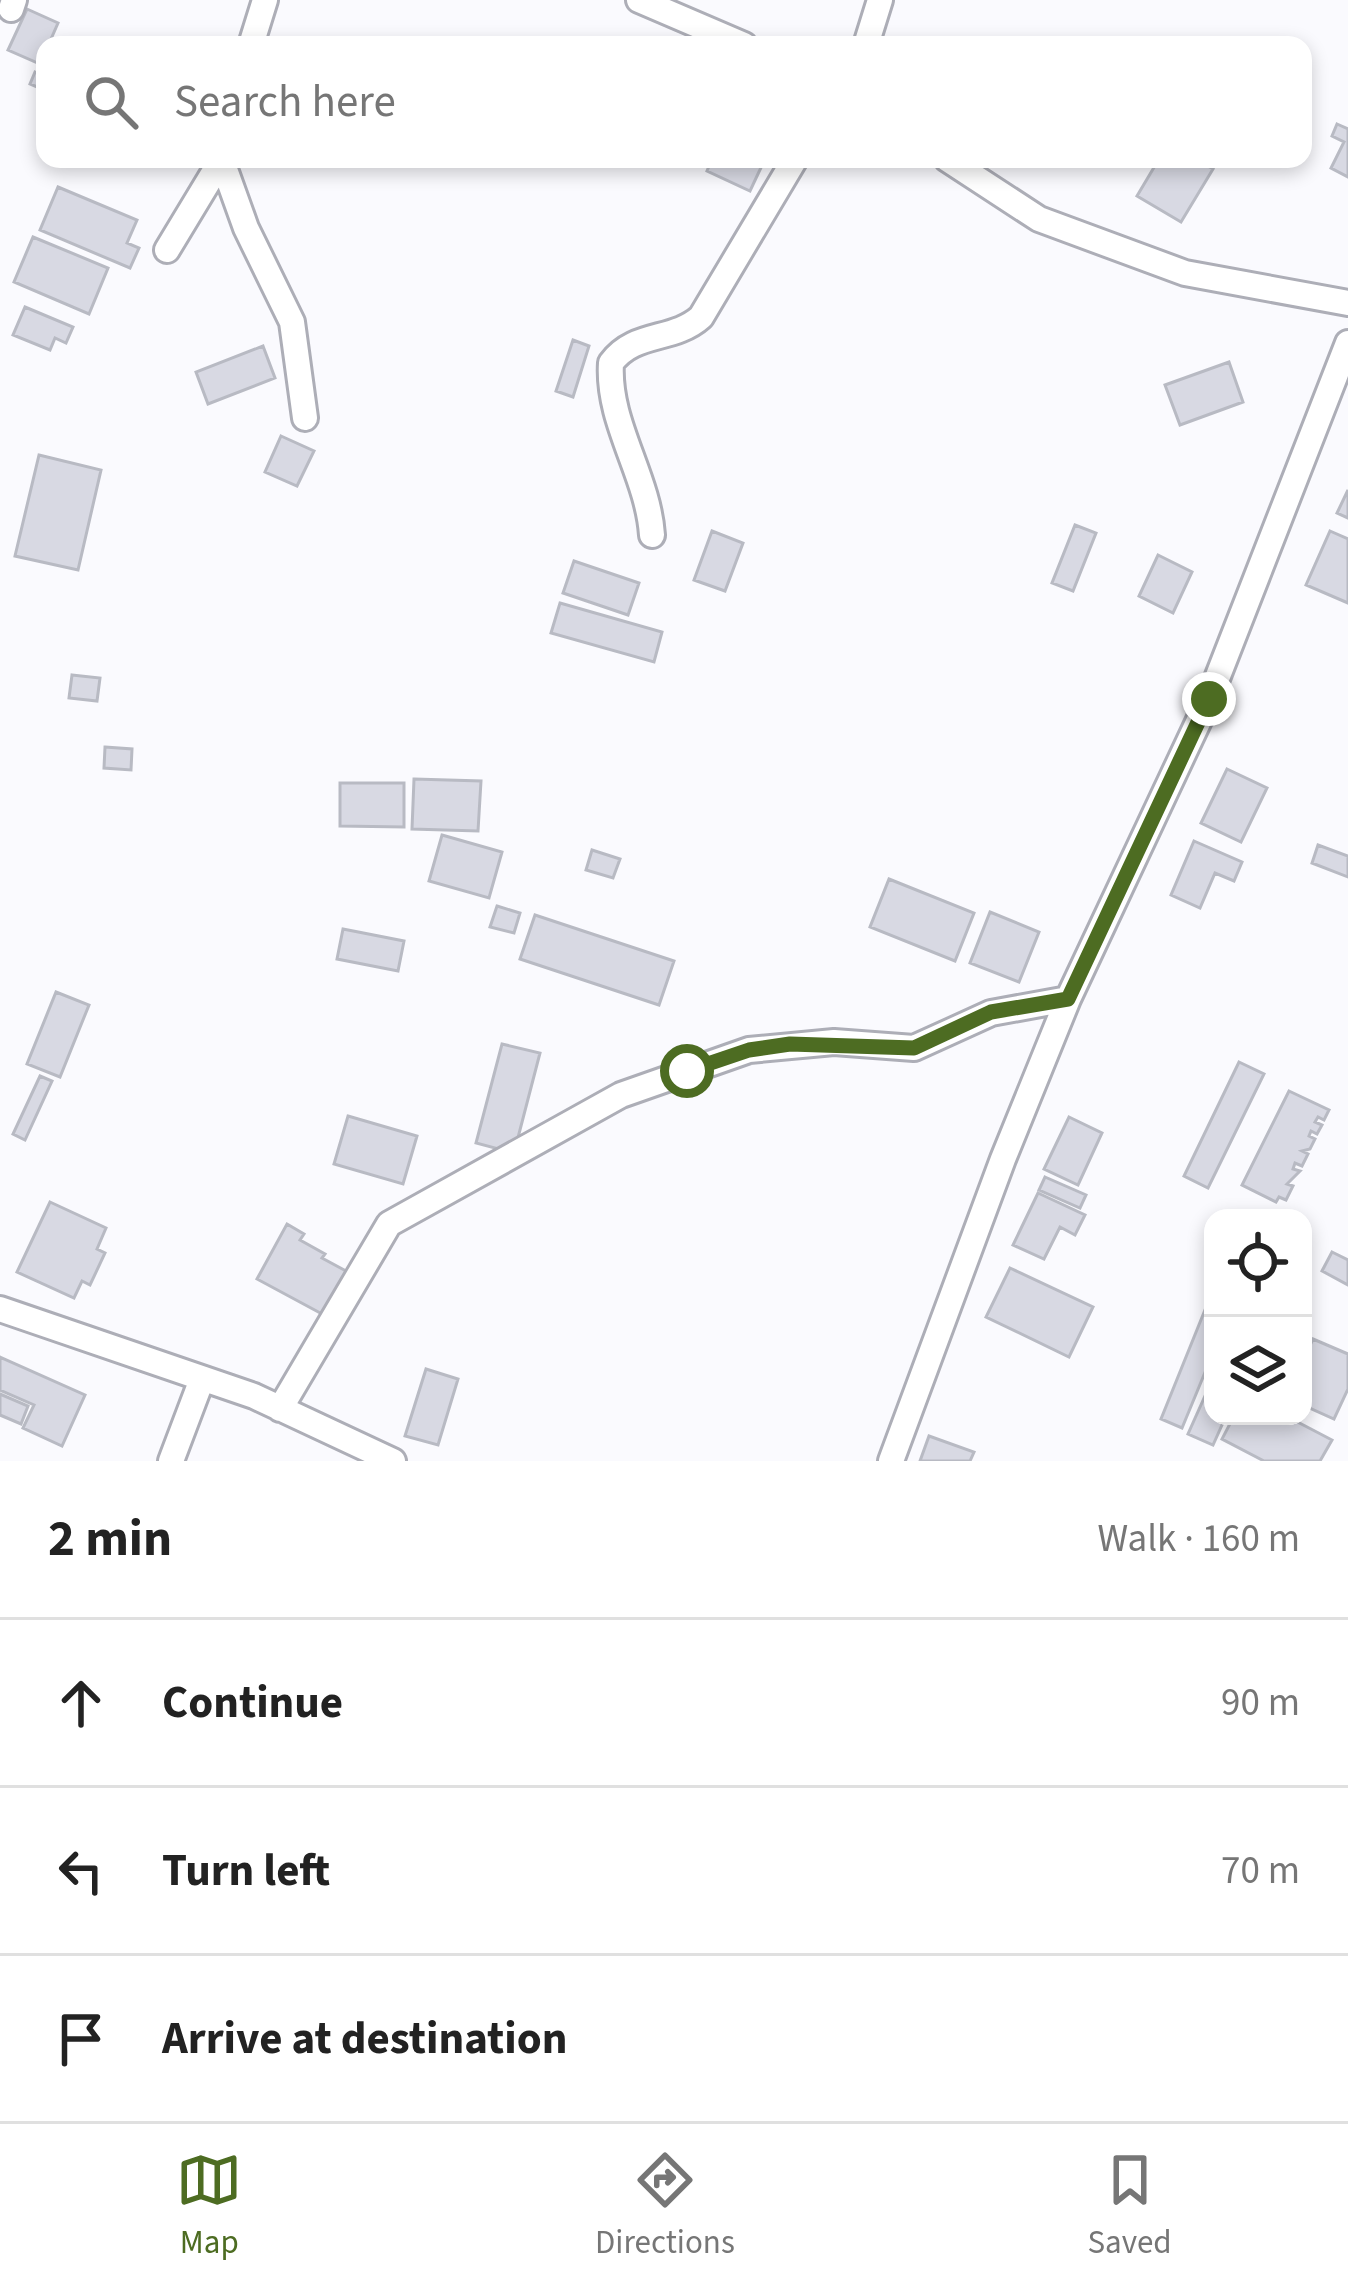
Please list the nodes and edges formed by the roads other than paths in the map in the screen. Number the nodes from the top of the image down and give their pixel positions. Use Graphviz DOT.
graph roads {
  1 [pos="265,0"];
  2 [pos="639,0"];
  3 [pos="880,0"];
  4 [pos="254,36"];
  5 [pos="723,36"];
  6 [pos="869,36"];
  7 [pos="217,168"];
  8 [pos="225,168"];
  9 [pos="790,168"];
  10 [pos="960,168"];
  11 [pos="167,250"];
  12 [pos="1348,303"];
  13 [pos="1348,343"];
  14 [pos="304,418"];
  15 [pos="652,535"];
  16 [pos="1068,999"];
  17 [pos="0,1309"];
  18 [pos="202,1378"];
  19 [pos="280,1408"];
  20 [pos="171,1461"];
  21 [pos="393,1461"];
  22 [pos="891,1461"];
  1 -- 4 [label="street"];
  2 -- 5 [label="street"];
  3 -- 6 [label="street"];
  7 -- 11 [label="street"];
  8 -- 14 [label="street"];
  9 -- 15 [label="street"];
  10 -- 12 [label="street"];
  13 -- 16 [label="street"];
  16 -- 19 [label="street"];
  16 -- 22 [label="street"];
  17 -- 18 [label="street"];
  18 -- 19 [label="street"];
  18 -- 20 [label="street"];
  19 -- 21 [label="street"];
}
